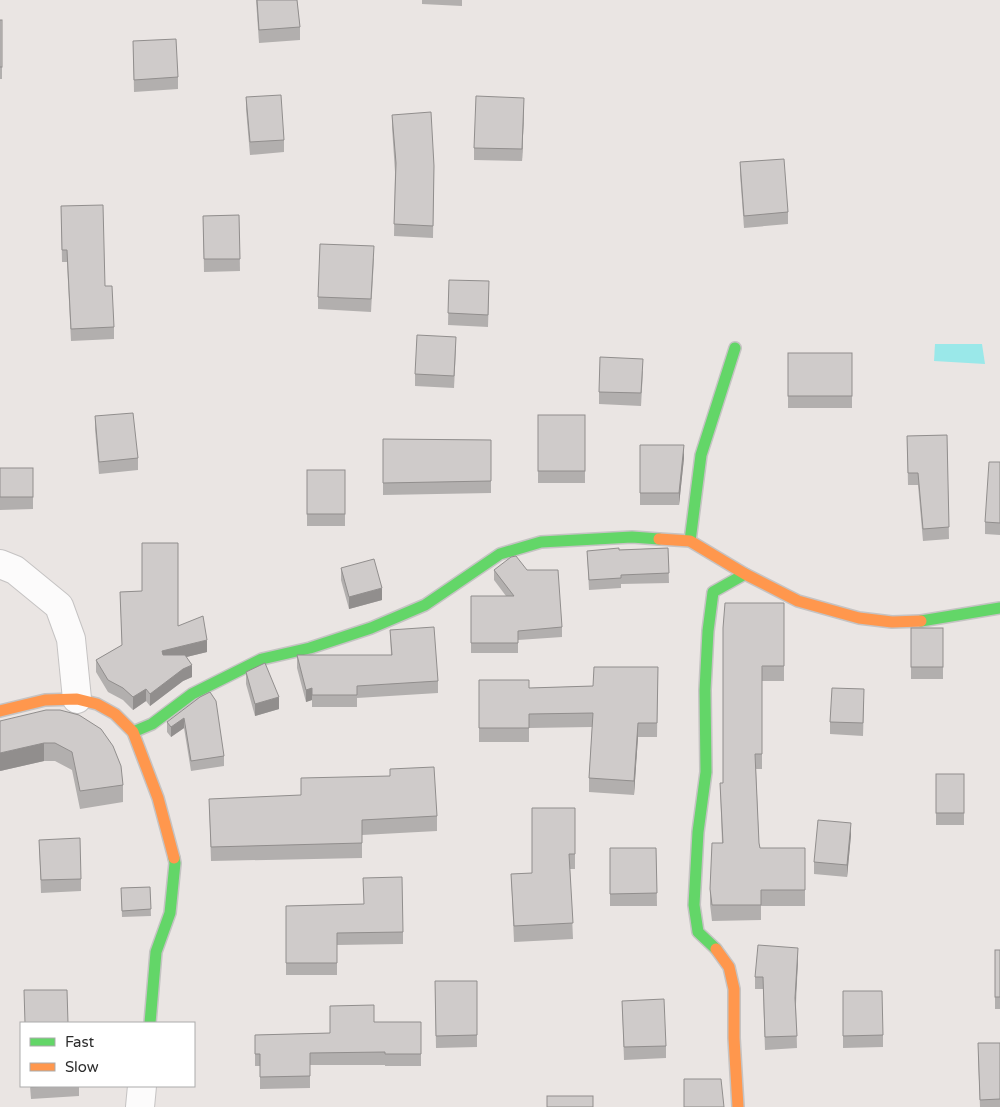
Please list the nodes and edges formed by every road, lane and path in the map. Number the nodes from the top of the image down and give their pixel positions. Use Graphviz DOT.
graph roads {
  1 [pos="734,348"];
  2 [pos="690,541"];
  3 [pos="0,564"];
  4 [pos="745,574"];
  5 [pos="1000,608"];
  6 [pos="77,699"];
  7 [pos="0,711"];
  8 [pos="133,732"];
  9 [pos="150,1022"];
  10 [pos="142,1087"];
  11 [pos="140,1107"];
  12 [pos="738,1107"];
  1 -- 2 [label="main road"];
  2 -- 4 [label="main road"];
  2 -- 8 [label="main road"];
  3 -- 6 [label="street"];
  4 -- 5 [label="main road"];
  4 -- 12 [label="main road"];
  6 -- 7 [label="main road"];
  6 -- 8 [label="main road"];
  8 -- 9 [label="main road"];
  10 -- 11 [label="street"];
}
